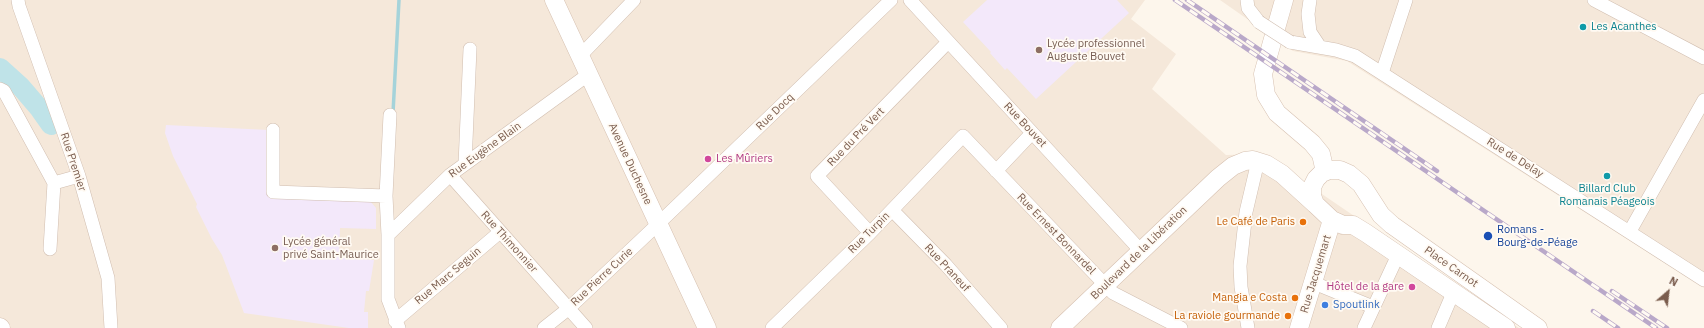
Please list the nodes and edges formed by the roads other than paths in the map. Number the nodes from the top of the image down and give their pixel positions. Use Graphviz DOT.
graph roads {
  1 [pos="18,0"];
  2 [pos="554,0"];
  3 [pos="634,0"];
  4 [pos="891,0"];
  5 [pos="910,0"];
  6 [pos="1247,0"];
  7 [pos="1284,0"];
  8 [pos="1310,0"];
  9 [pos="1406,0"];
  10 [pos="1594,0"];
  11 [pos="948,42"];
  12 [pos="1320,47"];
  13 [pos="470,49"];
  14 [pos="581,55"];
  15 [pos="1704,58"];
  16 [pos="1382,73"];
  17 [pos="589,74"];
  18 [pos="0,89"];
  19 [pos="1704,100"];
  20 [pos="390,115"];
  21 [pos="273,130"];
  22 [pos="1032,133"];
  23 [pos="963,136"];
  24 [pos="1258,161"];
  25 [pos="465,164"];
  26 [pos="996,170"];
  27 [pos="1282,174"];
  28 [pos="1327,174"];
  29 [pos="450,175"];
  30 [pos="79,176"];
  31 [pos="54,183"];
  32 [pos="386,196"];
  33 [pos="1370,199"];
  34 [pos="1315,204"];
  35 [pos="892,210"];
  36 [pos="1332,220"];
  37 [pos="658,224"];
  38 [pos="1353,225"];
  39 [pos="1630,231"];
  40 [pos="500,232"];
  41 [pos="870,233"];
  42 [pos="388,235"];
  43 [pos="50,249"];
  44 [pos="1141,251"];
  45 [pos="1398,255"];
  46 [pos="1704,280"];
  47 [pos="1314,283"];
  48 [pos="1105,285"];
  49 [pos="1453,293"];
  50 [pos="1373,306"];
  51 [pos="568,309"];
  52 [pos="397,324"];
  53 [pos="1165,324"];
  54 [pos="779,325"];
  55 [pos="111,328"];
  56 [pos="544,328"];
  57 [pos="586,328"];
  58 [pos="706,328"];
  59 [pos="1001,328"];
  60 [pos="1060,328"];
  61 [pos="1181,328"];
  62 [pos="1248,328"];
  63 [pos="1299,328"];
  64 [pos="1364,328"];
  65 [pos="1438,328"];
  66 [pos="1506,328"];
  67 [pos="1538,328"];
  1 -- 30 [label="street, Rue Premier"];
  2 -- 14 [label="main road, Avenue Duchesne"];
  3 -- 14 [label="street"];
  4 -- 37 [label="street, Rue Docq"];
  5 -- 11 [label="street, Rue Bouvet"];
  6 -- 12 [label="street, Rue de Delay, bridge"];
  7 -- 28 [label="main road"];
  8 -- 12 [label="street"];
  9 -- 16 [label="street"];
  10 -- 15 [label="street"];
  11 -- 22 [label="street, Rue Bouvet"];
  11 -- 41 [label="street, Rue du Pré Vert"];
  12 -- 16 [label="street, Rue de Delay"];
  13 -- 25 [label="street"];
  14 -- 17 [label="main road, Avenue Duchesne"];
  16 -- 39 [label="street, Rue de Delay"];
  17 -- 25 [label="street, Rue Eugène Blain"];
  17 -- 37 [label="main road, Avenue Duchesne"];
  18 -- 31 [label="street"];
  19 -- 39 [label="street"];
  20 -- 32 [label="street"];
  21 -- 32 [label="street"];
  22 -- 26 [label="street"];
  22 -- 44 [label="street, Rue Bouvet"];
  23 -- 26 [label="street, Rue Ernest Bonnardel"];
  23 -- 35 [label="street, Rue Turpin"];
  24 -- 27 [label="main road"];
  24 -- 44 [label="main road, Boulevard de la Libération"];
  24 -- 62 [label="street"];
  25 -- 29 [label="street, Rue Eugène Blain"];
  26 -- 48 [label="street, Rue Ernest Bonnardel"];
  27 -- 28 [label="main road"];
  27 -- 34 [label="main road, Place Carnot"];
  28 -- 33 [label="main road, Place Carnot"];
  28 -- 34 [label="main road"];
  29 -- 40 [label="street, Rue Thimonnier"];
  29 -- 42 [label="street, Rue Eugène Blain"];
  30 -- 31 [label="street"];
  30 -- 55 [label="street, Rue Premier"];
  31 -- 43 [label="street"];
  32 -- 42 [label="street"];
  33 -- 38 [label="main road"];
  33 -- 67 [label="main road, Place Carnot"];
  34 -- 36 [label="main road, Place Carnot"];
  35 -- 41 [label="street, Rue Turpin"];
  35 -- 59 [label="street, Rue Praneuf"];
  36 -- 38 [label="main road, Place Carnot"];
  36 -- 47 [label="main road, Rue Jacquemart"];
  37 -- 51 [label="street, Rue Pierre Curie"];
  37 -- 58 [label="main road, Avenue Duchesne"];
  38 -- 45 [label="main road, Place Carnot"];
  39 -- 46 [label="street, Rue de Delay"];
  40 -- 51 [label="street, Rue Thimonnier"];
  40 -- 52 [label="street, Rue Marc Seguin"];
  41 -- 54 [label="street, Rue Turpin"];
  42 -- 52 [label="street"];
  44 -- 48 [label="main road, Boulevard de la Libération"];
  45 -- 49 [label="main road, Place Carnot"];
  45 -- 50 [label="street"];
  47 -- 50 [label="street"];
  47 -- 63 [label="main road, Rue Jacquemart"];
  48 -- 53 [label="street, Rue Ernest Bonnardel"];
  48 -- 60 [label="main road, Boulevard de la Libération"];
  49 -- 65 [label="street"];
  49 -- 66 [label="main road, Place Carnot"];
  50 -- 64 [label="street"];
  51 -- 56 [label="street, Rue Pierre Curie"];
  51 -- 57 [label="street, Rue Thimonnier"];
  53 -- 61 [label="street, Rue Ernest Bonnardel"];
}
